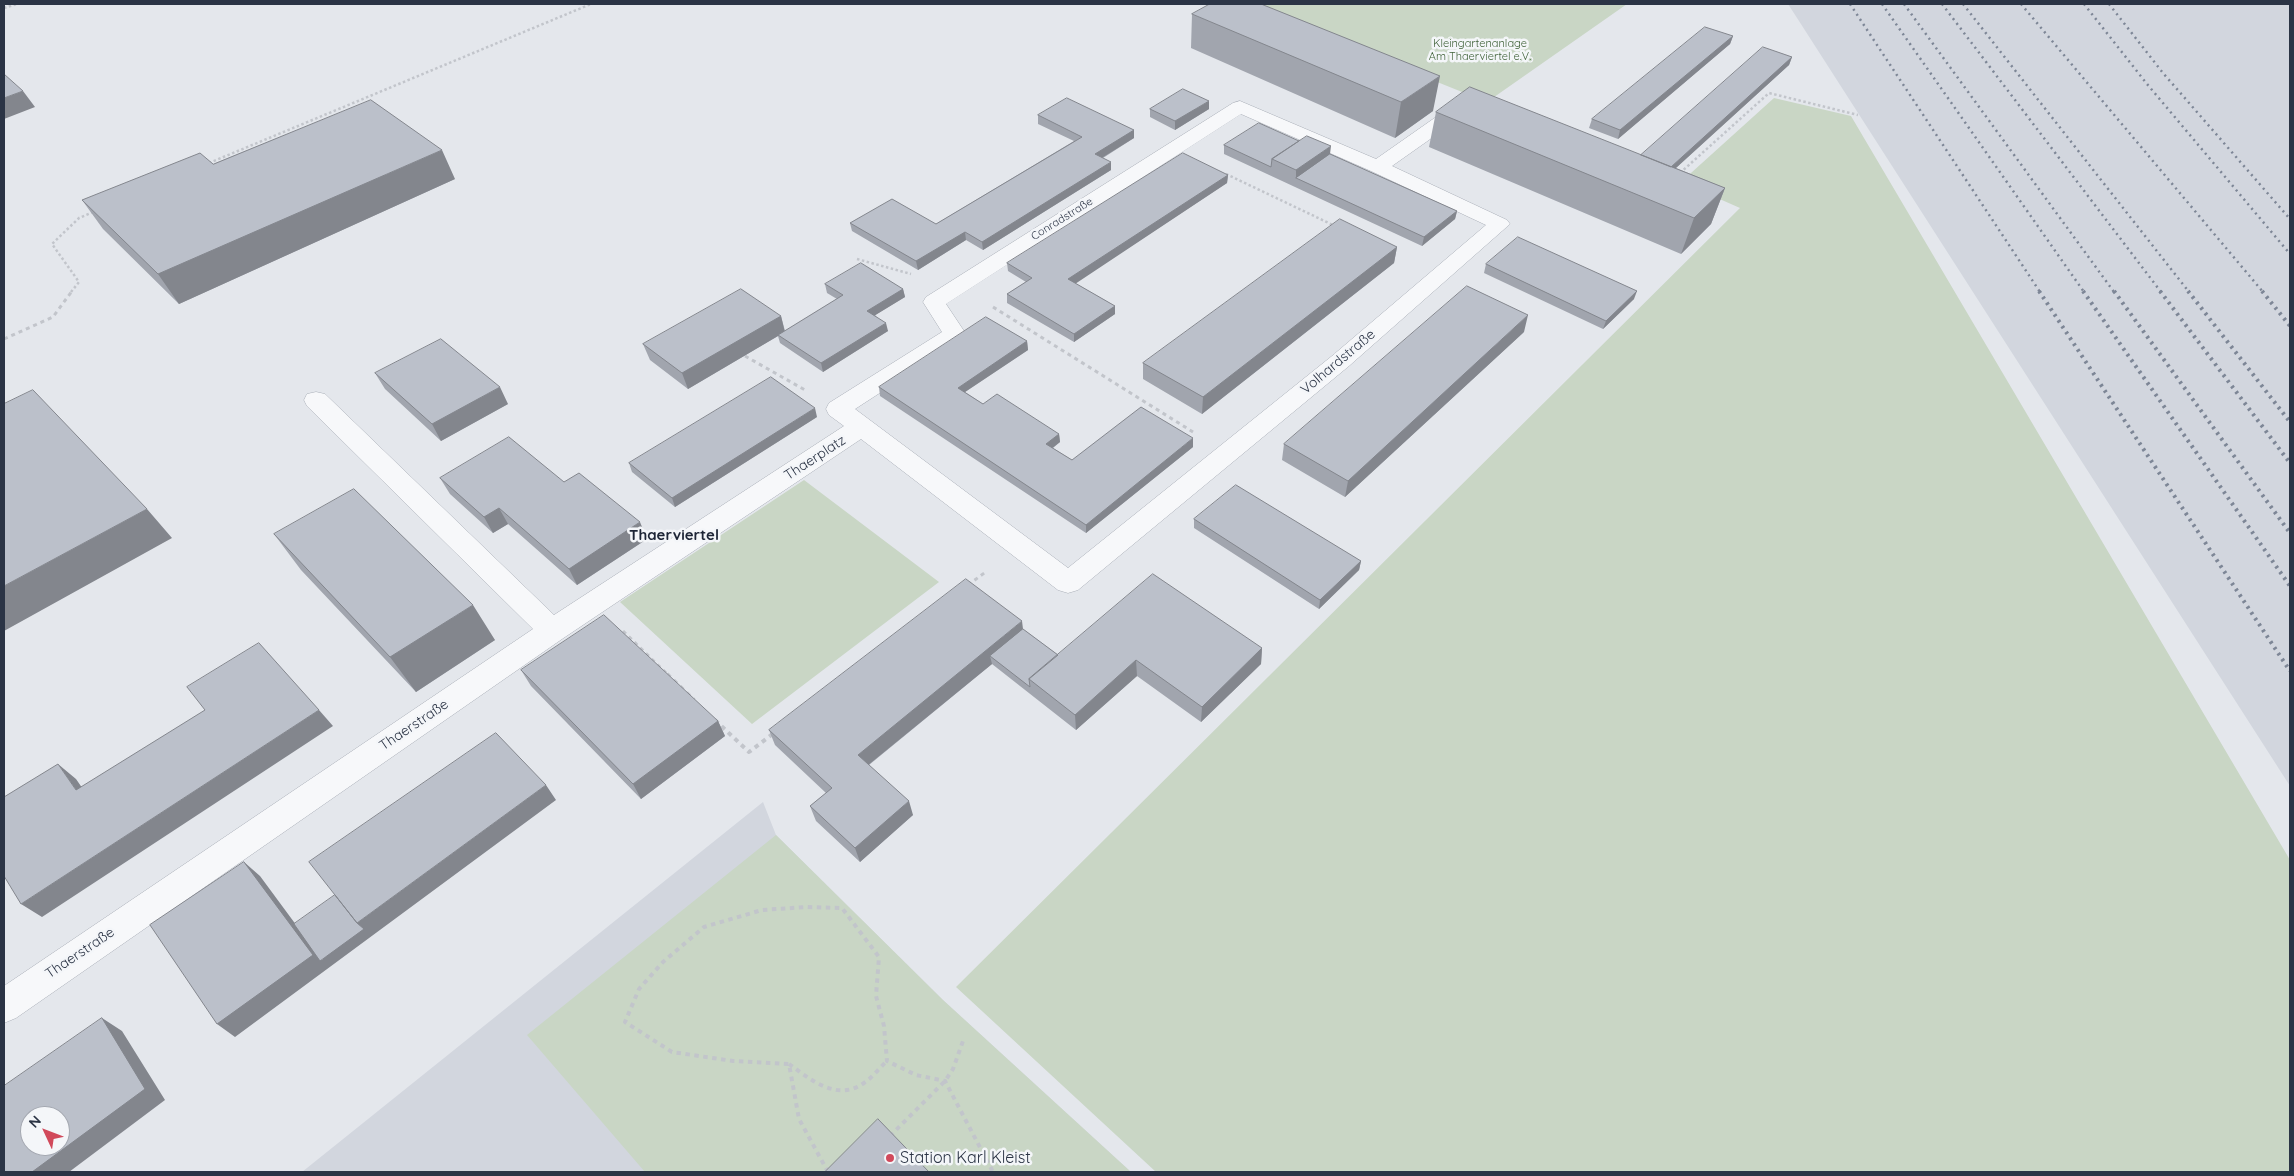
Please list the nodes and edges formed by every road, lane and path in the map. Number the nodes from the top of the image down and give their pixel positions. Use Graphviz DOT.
graph roads {
  1 [pos="17,4"];
  2 [pos="591,4"];
  3 [pos="4,8"];
  4 [pos="1481,102"];
  5 [pos="1858,115"];
  6 [pos="1172,149"];
  7 [pos="208,164"];
  8 [pos="1378,167"];
  9 [pos="1676,176"];
  10 [pos="98,210"];
  11 [pos="1343,229"];
  12 [pos="857,259"];
  13 [pos="959,286"];
  14 [pos="4,339"];
  15 [pos="745,356"];
  16 [pos="316,400"];
  17 [pos="838,409"];
  18 [pos="861,427"];
  19 [pos="1228,453"];
  20 [pos="1019,547"];
  21 [pos="1068,582"];
  22 [pos="964,589"];
  23 [pos="594,603"];
  24 [pos="552,630"];
  25 [pos="700,705"];
  26 [pos="714,718"];
  27 [pos="781,728"];
  28 [pos="4,1006"];
  29 [pos="963,1042"];
  30 [pos="887,1061"];
  31 [pos="789,1064"];
  32 [pos="945,1082"];
  33 [pos="889,1137"];
  34 [pos="828,1172"];
  35 [pos="993,1172"];
  1 -- 3 [label="path"];
  2 -- 7 [label="path"];
  4 -- 8 [label="street"];
  5 -- 9 [label="path"];
  6 -- 8 [label="street, Conradstraße"];
  6 -- 11 [label="path"];
  6 -- 13 [label="street, Conradstraße"];
  8 -- 19 [label="street, Volhardstraße"];
  10 -- 14 [label="path"];
  12 -- 13 [label="path"];
  13 -- 17 [label="street, Conradstraße"];
  13 -- 19 [label="path"];
  15 -- 17 [label="path"];
  16 -- 24 [label="street"];
  17 -- 18 [label="street"];
  18 -- 20 [label="street, Thaerplatz"];
  18 -- 23 [label="street, Thaerplatz"];
  19 -- 21 [label="street, Volhardstraße"];
  20 -- 21 [label="street, Thaerplatz"];
  20 -- 22 [label="path"];
  23 -- 24 [label="street, Thaerplatz"];
  23 -- 25 [label="path"];
  24 -- 28 [label="street, Thaerstraße"];
  26 -- 27 [label="path"];
  29 -- 32 [label="path"];
  30 -- 31 [label="path"];
  30 -- 31 [label="path"];
  30 -- 32 [label="path"];
  31 -- 34 [label="path"];
  32 -- 33 [label="path"];
  32 -- 35 [label="path"];
}
